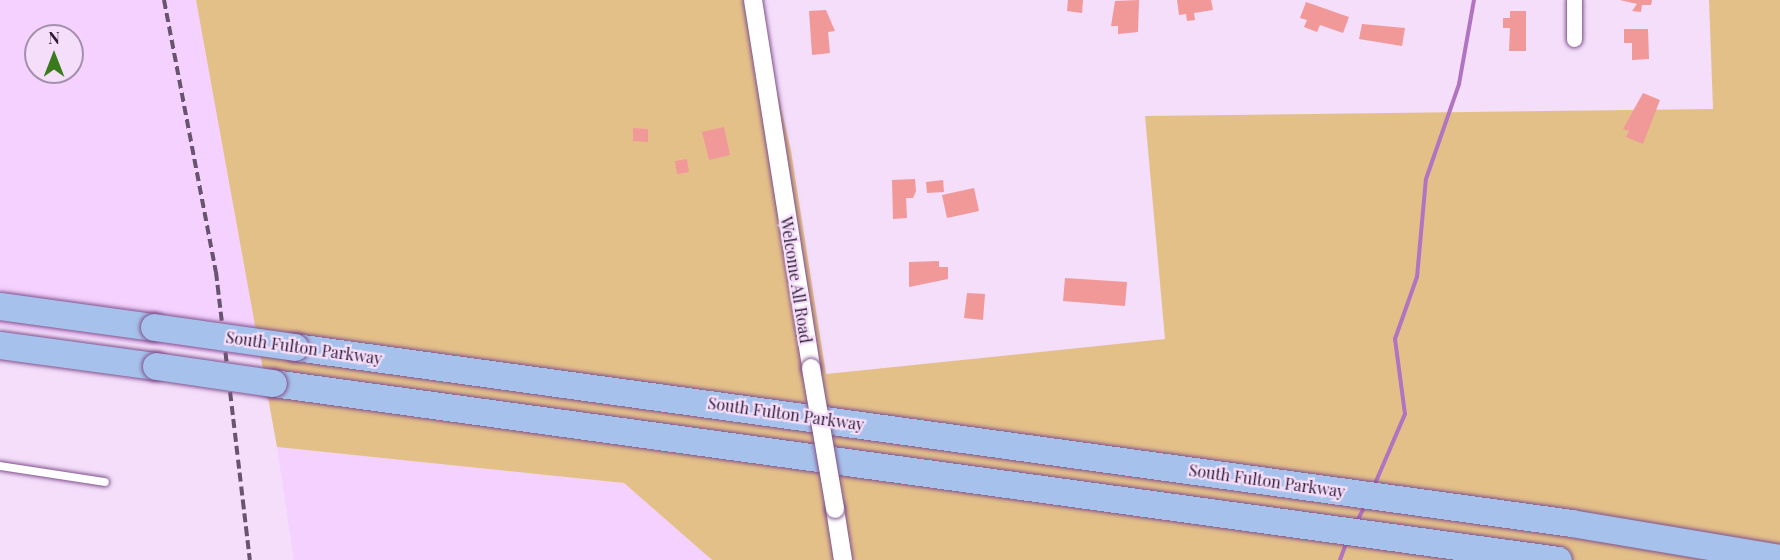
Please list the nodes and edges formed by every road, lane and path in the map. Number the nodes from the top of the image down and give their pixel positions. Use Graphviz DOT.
graph roads {
  1 [pos="753,0"];
  2 [pos="1574,0"];
  3 [pos="1574,39"];
  4 [pos="0,306"];
  5 [pos="0,345"];
  6 [pos="0,466"];
  7 [pos="105,482"];
  8 [pos="1571,523"];
  9 [pos="1780,543"];
  10 [pos="1780,558"];
  11 [pos="1550,559"];
  12 [pos="843,560"];
  1 -- 12 [label="street, Welcome All Road, bridge"];
  2 -- 3 [label="street"];
  4 -- 8 [label="highway, South Fulton Parkway, bridge"];
  5 -- 11 [label="highway, bridge"];
  6 -- 7 [label="lane"];
  8 -- 9 [label="highway"];
  8 -- 10 [label="highway"];
}
